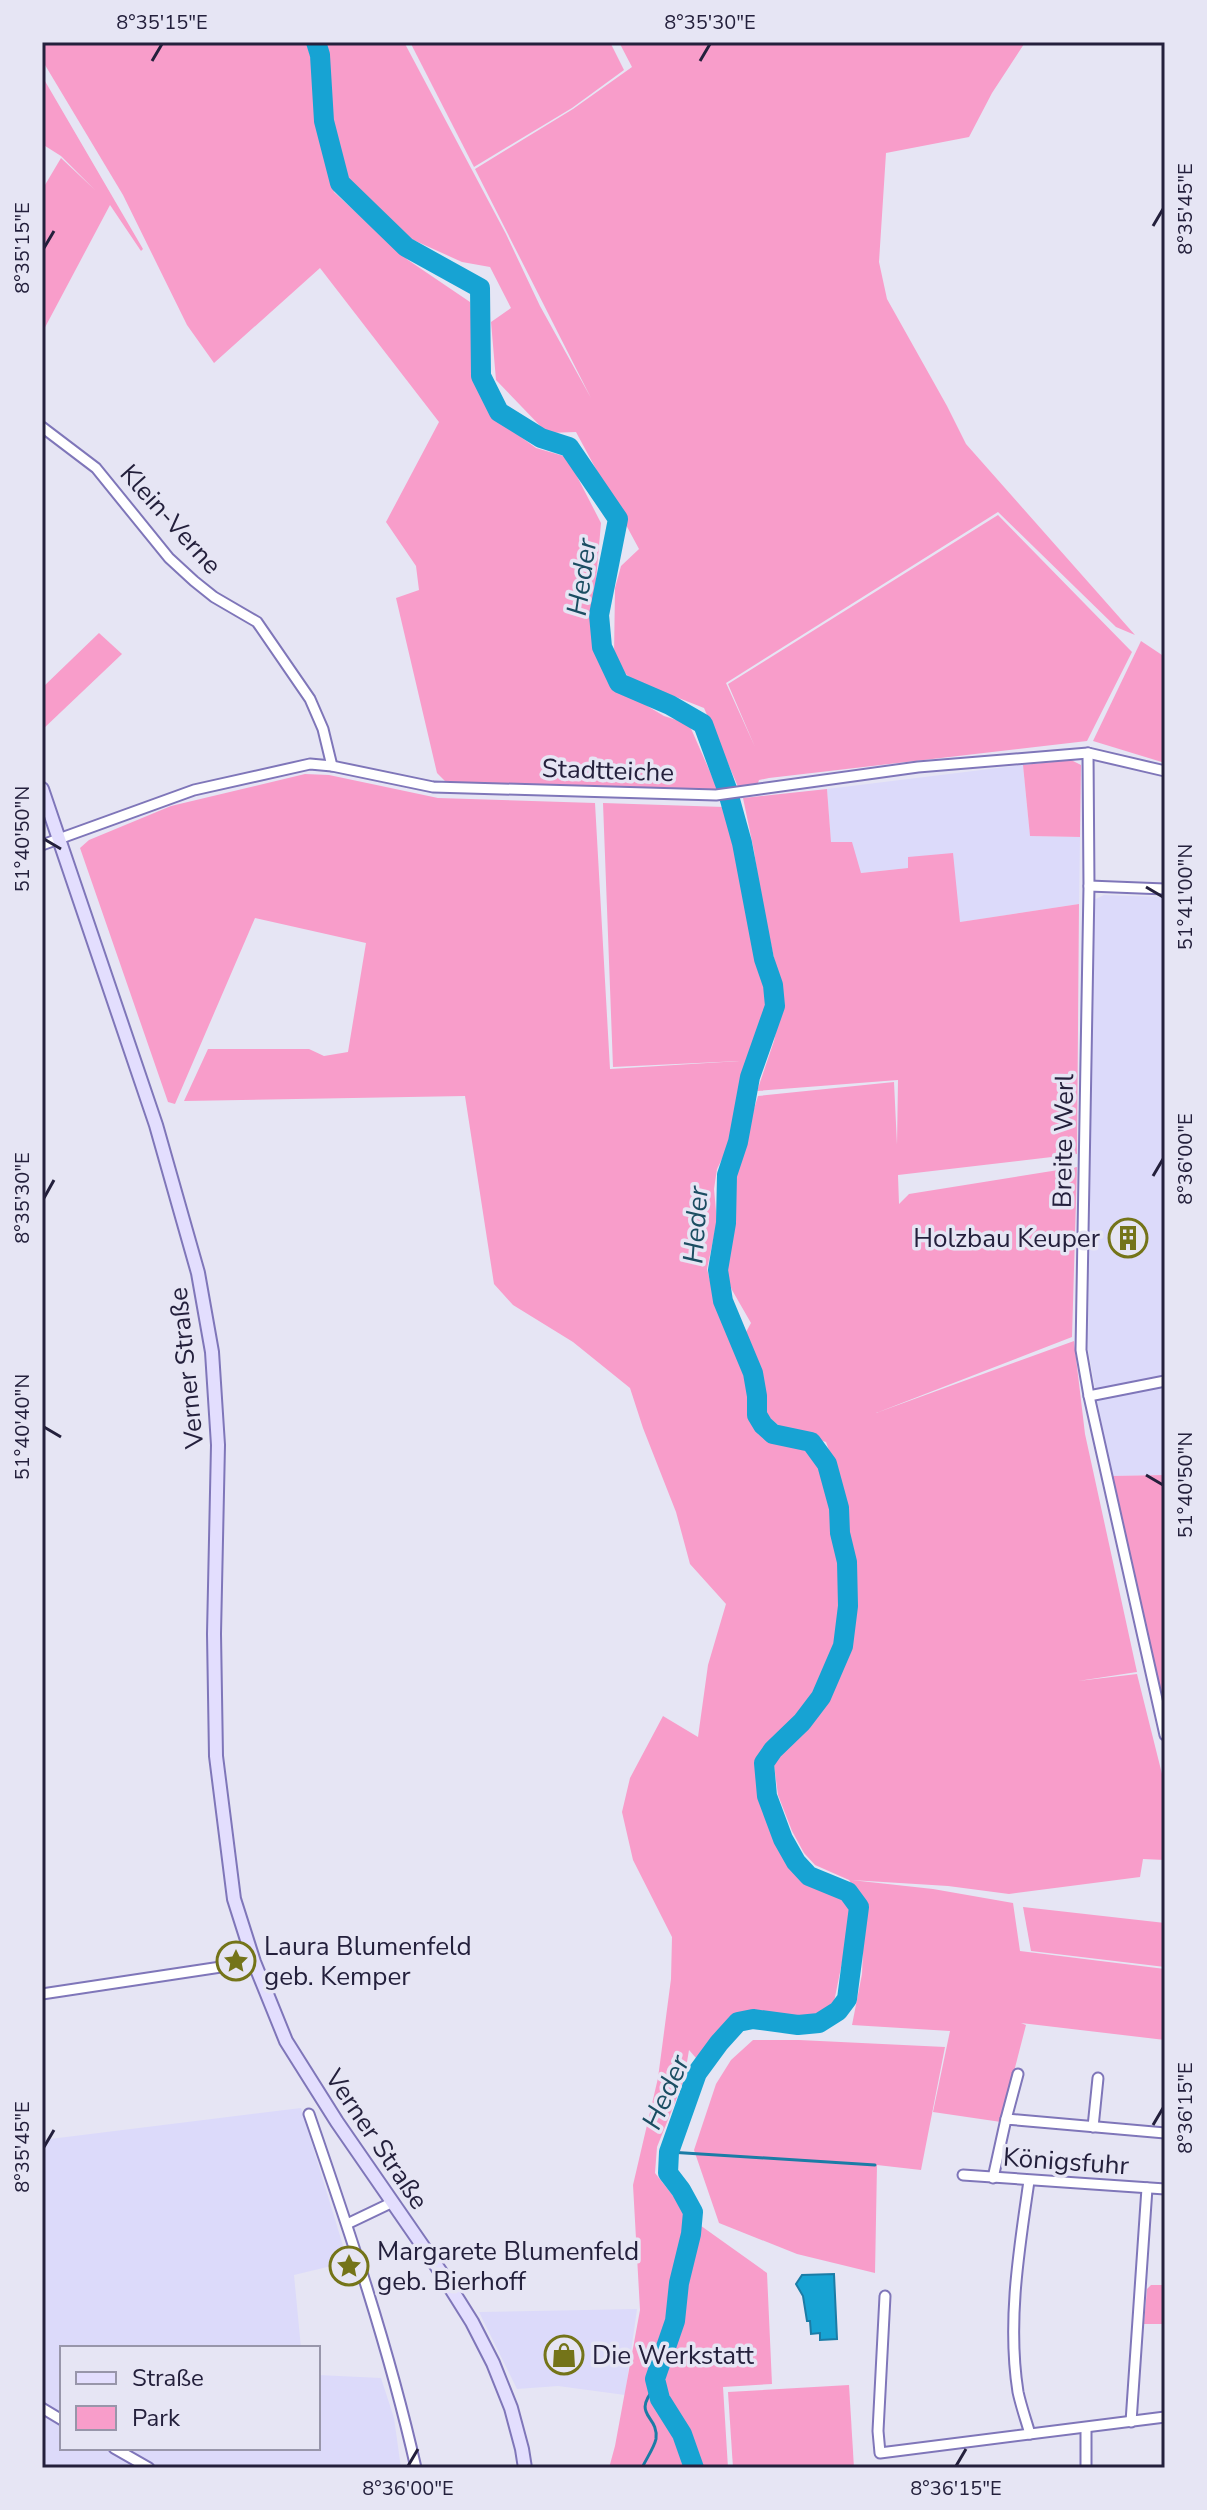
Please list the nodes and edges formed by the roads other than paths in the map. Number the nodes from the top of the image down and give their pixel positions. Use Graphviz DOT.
graph roads {
  1 [pos="42,427"];
  2 [pos="1088,753"];
  3 [pos="332,766"];
  4 [pos="1165,771"];
  5 [pos="42,789"];
  6 [pos="60,839"];
  7 [pos="42,845"];
  8 [pos="1089,886"];
  9 [pos="1165,889"];
  10 [pos="1165,1381"];
  11 [pos="1089,1396"];
  12 [pos="1165,1735"];
  13 [pos="254,1962"];
  14 [pos="42,1994"];
  15 [pos="1018,2074"];
  16 [pos="1098,2078"];
  17 [pos="309,2114"];
  18 [pos="1006,2119"];
  19 [pos="1093,2127"];
  20 [pos="1165,2133"];
  21 [pos="963,2175"];
  22 [pos="993,2178"];
  23 [pos="1029,2181"];
  24 [pos="1147,2188"];
  25 [pos="1165,2189"];
  26 [pos="393,2202"];
  27 [pos="347,2224"];
  28 [pos="885,2296"];
  29 [pos="42,2408"];
  30 [pos="1165,2417"];
  31 [pos="60,2419"];
  32 [pos="1131,2422"];
  33 [pos="1086,2428"];
  34 [pos="1030,2434"];
  35 [pos="118,2450"];
  36 [pos="149,2468"];
  37 [pos="416,2468"];
  38 [pos="525,2468"];
  39 [pos="1086,2468"];
  1 -- 3 [label="street, Klein-Verne"];
  2 -- 3 [label="street, Stadtteiche"];
  2 -- 4 [label="street, Stadtteiche"];
  2 -- 8 [label="street, Breite Werl"];
  3 -- 6 [label="street, Stadtteiche"];
  5 -- 6 [label="main road, Verner Straße"];
  6 -- 7 [label="street, Stadtteiche"];
  6 -- 13 [label="main road, Verner Straße"];
  8 -- 9 [label="street"];
  8 -- 11 [label="street, Breite Werl"];
  10 -- 11 [label="street"];
  11 -- 12 [label="street, Breite Werl"];
  13 -- 14 [label="street"];
  13 -- 26 [label="main road, Verner Straße"];
  15 -- 18 [label="street"];
  16 -- 19 [label="street"];
  17 -- 27 [label="street, Verner Straße"];
  18 -- 19 [label="street"];
  18 -- 22 [label="street"];
  19 -- 20 [label="street"];
  21 -- 22 [label="street, Königsfuhr"];
  22 -- 23 [label="street, Königsfuhr"];
  23 -- 24 [label="street, Königsfuhr"];
  23 -- 34 [label="street"];
  24 -- 25 [label="street, Königsfuhr"];
  24 -- 32 [label="street"];
  26 -- 27 [label="street"];
  26 -- 38 [label="main road, Verner Straße"];
  27 -- 37 [label="street, Verner Straße"];
  28 -- 34 [label="street"];
  29 -- 31 [label="street"];
  30 -- 32 [label="street"];
  32 -- 33 [label="street"];
  33 -- 34 [label="street"];
  33 -- 39 [label="street"];
  35 -- 36 [label="street"];
}
